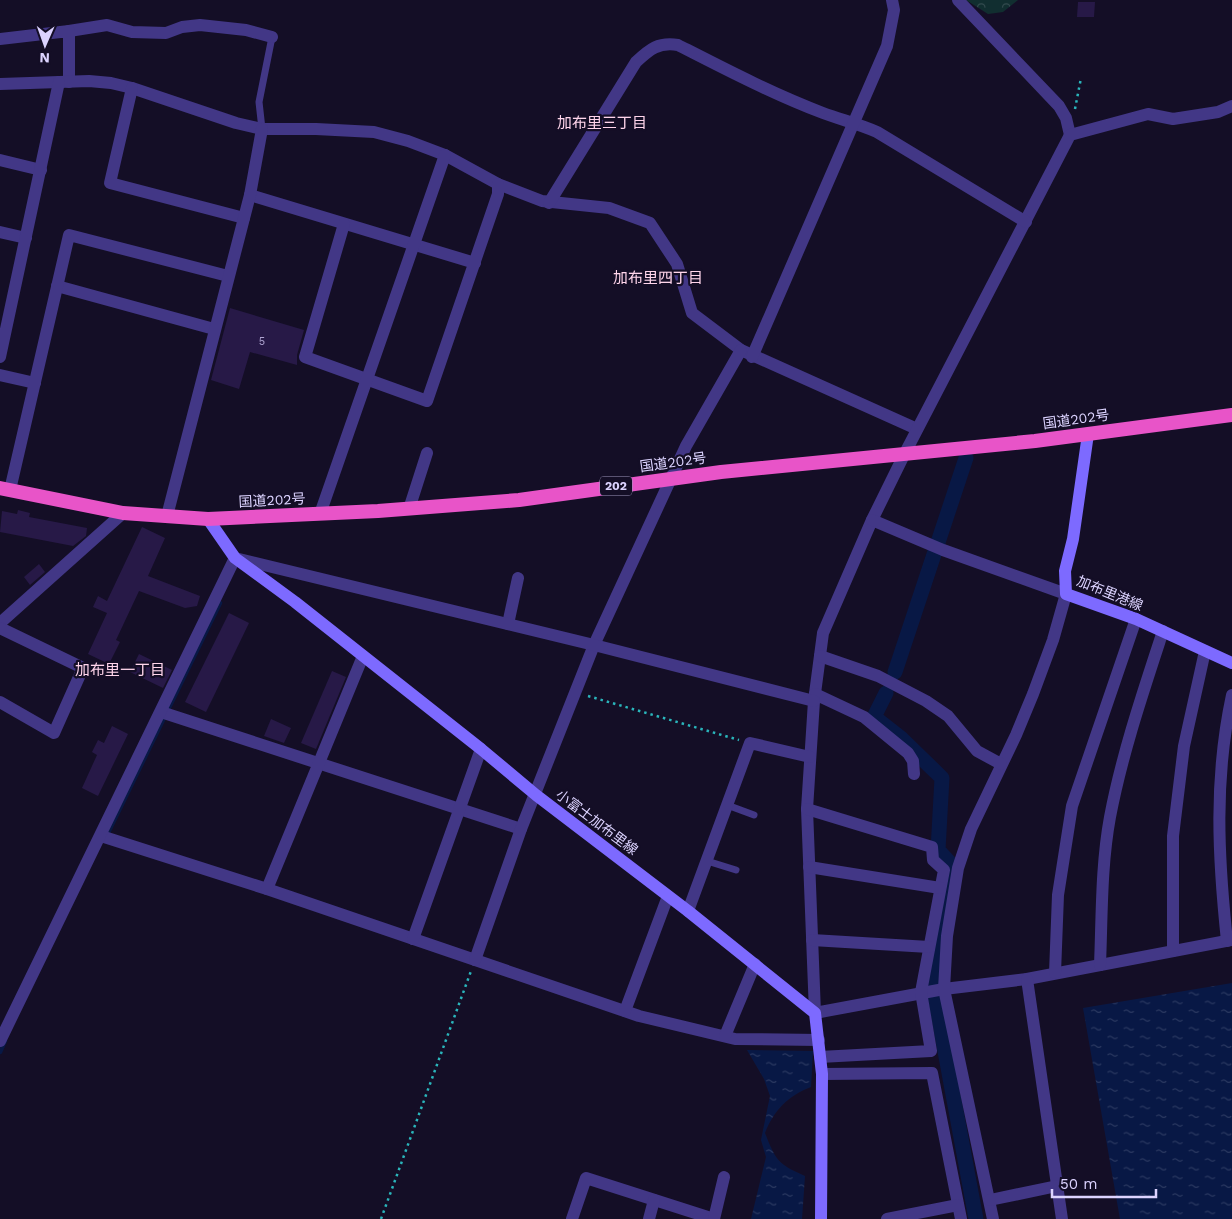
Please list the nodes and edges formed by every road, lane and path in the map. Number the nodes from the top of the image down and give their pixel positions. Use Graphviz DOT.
graph roads {
  1 [pos="892,0"];
  2 [pos="958,0"];
  3 [pos="69,31"];
  4 [pos="272,37"];
  5 [pos="0,39"];
  6 [pos="64,82"];
  7 [pos="0,84"];
  8 [pos="132,88"];
  9 [pos="1232,106"];
  10 [pos="854,122"];
  11 [pos="262,129"];
  12 [pos="1070,135"];
  13 [pos="444,155"];
  14 [pos="0,160"];
  15 [pos="41,170"];
  16 [pos="498,184"];
  17 [pos="250,195"];
  18 [pos="549,203"];
  19 [pos="244,218"];
  20 [pos="1026,222"];
  21 [pos="344,224"];
  22 [pos="0,232"];
  23 [pos="26,238"];
  24 [pos="413,244"];
  25 [pos="475,263"];
  26 [pos="228,276"];
  27 [pos="57,286"];
  28 [pos="6,304"];
  29 [pos="214,329"];
  30 [pos="740,350"];
  31 [pos="752,357"];
  32 [pos="0,358"];
  33 [pos="0,375"];
  34 [pos="366,380"];
  35 [pos="35,383"];
  36 [pos="1232,416"];
  37 [pos="917,429"];
  38 [pos="1088,434"];
  39 [pos="427,453"];
  40 [pos="904,455"];
  41 [pos="671,479"];
  42 [pos="5,489"];
  43 [pos="409,509"];
  44 [pos="123,512"];
  45 [pos="320,514"];
  46 [pos="167,516"];
  47 [pos="208,519"];
  48 [pos="872,520"];
  49 [pos="235,558"];
  50 [pos="518,578"];
  51 [pos="1066,594"];
  52 [pos="1136,619"];
  53 [pos="0,623"];
  54 [pos="508,624"];
  55 [pos="0,628"];
  56 [pos="1163,631"];
  57 [pos="594,645"];
  58 [pos="1205,651"];
  59 [pos="363,656"];
  60 [pos="820,656"];
  61 [pos="1232,663"];
  62 [pos="576,693"];
  63 [pos="1232,695"];
  64 [pos="815,698"];
  65 [pos="0,702"];
  66 [pos="166,714"];
  67 [pos="750,743"];
  68 [pos="481,749"];
  69 [pos="810,757"];
  70 [pos="320,763"];
  71 [pos="1002,764"];
  72 [pos="914,774"];
  73 [pos="536,795"];
  74 [pos="727,805"];
  75 [pos="807,809"];
  76 [pos="460,810"];
  77 [pos="754,815"];
  78 [pos="521,829"];
  79 [pos="106,838"];
  80 [pos="707,861"];
  81 [pos="809,867"];
  82 [pos="736,870"];
  83 [pos="940,888"];
  84 [pos="267,889"];
  85 [pos="668,896"];
  86 [pos="688,911"];
  87 [pos="414,939"];
  88 [pos="812,940"];
  89 [pos="1230,941"];
  90 [pos="930,947"];
  91 [pos="1173,952"];
  92 [pos="475,960"];
  93 [pos="755,964"];
  94 [pos="1100,965"];
  95 [pos="1055,973"];
  96 [pos="1027,979"];
  97 [pos="944,989"];
  98 [pos="921,992"];
  99 [pos="625,1011"];
  100 [pos="815,1013"];
  101 [pos="725,1036"];
  102 [pos="819,1040"];
  103 [pos="0,1041"];
  104 [pos="931,1051"];
  105 [pos="820,1057"];
  106 [pos="932,1073"];
  107 [pos="822,1074"];
  108 [pos="724,1177"];
  109 [pos="1057,1186"];
  110 [pos="654,1200"];
  111 [pos="990,1200"];
  112 [pos="958,1205"];
  113 [pos="381,1219"];
  114 [pos="572,1219"];
  115 [pos="649,1219"];
  116 [pos="714,1219"];
  117 [pos="821,1219"];
  118 [pos="887,1219"];
  119 [pos="961,1219"];
  120 [pos="993,1219"];
  121 [pos="1062,1219"];
  1 -- 10 [label="street"];
  2 -- 12 [label="street"];
  3 -- 4 [label="street"];
  3 -- 5 [label="street"];
  3 -- 6 [label="street"];
  4 -- 11 [label="lane"];
  6 -- 7 [label="street"];
  6 -- 8 [label="street"];
  6 -- 15 [label="street"];
  8 -- 11 [label="street"];
  8 -- 19 [label="street"];
  9 -- 12 [label="street"];
  10 -- 18 [label="street"];
  10 -- 20 [label="street"];
  10 -- 31 [label="street"];
  11 -- 13 [label="street"];
  11 -- 17 [label="street"];
  12 -- 20 [label="street"];
  13 -- 16 [label="street"];
  13 -- 24 [label="street"];
  14 -- 15 [label="street"];
  15 -- 23 [label="street"];
  16 -- 18 [label="street"];
  16 -- 25 [label="street"];
  17 -- 19 [label="street"];
  17 -- 21 [label="street"];
  18 -- 30 [label="street"];
  19 -- 26 [label="street"];
  20 -- 37 [label="street"];
  21 -- 24 [label="street"];
  21 -- 34 [label="street"];
  22 -- 23 [label="street"];
  23 -- 28 [label="street"];
  24 -- 25 [label="street"];
  24 -- 34 [label="street"];
  25 -- 34 [label="street"];
  26 -- 27 [label="street"];
  26 -- 29 [label="street"];
  27 -- 29 [label="street"];
  27 -- 35 [label="street"];
  28 -- 32 [label="street"];
  29 -- 46 [label="street"];
  30 -- 31 [label="street"];
  30 -- 41 [label="street"];
  31 -- 37 [label="street"];
  33 -- 35 [label="street"];
  34 -- 45 [label="street"];
  35 -- 42 [label="street"];
  36 -- 38 [label="highway, 国道202号 / 202"];
  37 -- 40 [label="street"];
  38 -- 40 [label="highway, 国道202号 / 202"];
  38 -- 51 [label="main road, 加布里港線"];
  39 -- 43 [label="street"];
  40 -- 41 [label="highway, 国道202号 / 202"];
  40 -- 48 [label="street"];
  41 -- 43 [label="highway, 国道202号 / 202"];
  41 -- 57 [label="street"];
  42 -- 44 [label="highway, 国道202号 / 202"];
  43 -- 45 [label="highway, 国道202号 / 202"];
  44 -- 46 [label="highway, 国道202号 / 202"];
  44 -- 53 [label="street"];
  45 -- 47 [label="highway, 国道202号 / 202"];
  46 -- 47 [label="highway, 国道202号 / 202"];
  47 -- 49 [label="main road, 小富士加布里線"];
  48 -- 51 [label="street"];
  48 -- 60 [label="street"];
  49 -- 54 [label="street"];
  49 -- 59 [label="main road, 小富士加布里線"];
  49 -- 66 [label="street"];
  50 -- 54 [label="street"];
  51 -- 52 [label="main road, 加布里港線"];
  51 -- 71 [label="street"];
  52 -- 56 [label="main road, 加布里港線"];
  52 -- 95 [label="street"];
  54 -- 57 [label="street"];
  55 -- 65 [label="street"];
  56 -- 58 [label="main road, 加布里港線"];
  56 -- 94 [label="street"];
  57 -- 62 [label="street"];
  57 -- 64 [label="street"];
  58 -- 61 [label="main road, 加布里港線"];
  58 -- 91 [label="street"];
  59 -- 68 [label="main road, 小富士加布里線"];
  59 -- 70 [label="street"];
  60 -- 64 [label="street"];
  60 -- 71 [label="street"];
  62 -- 67 [label="path"];
  62 -- 73 [label="street"];
  63 -- 89 [label="street"];
  64 -- 69 [label="street"];
  64 -- 72 [label="street"];
  66 -- 70 [label="street"];
  66 -- 79 [label="street"];
  67 -- 69 [label="street"];
  67 -- 74 [label="street"];
  68 -- 73 [label="main road, 小富士加布里線"];
  68 -- 76 [label="street"];
  69 -- 75 [label="street"];
  70 -- 76 [label="street"];
  70 -- 84 [label="street"];
  71 -- 97 [label="street"];
  73 -- 78 [label="street"];
  73 -- 85 [label="main road, 小富士加布里線"];
  74 -- 77 [label="lane"];
  74 -- 80 [label="street"];
  75 -- 81 [label="street"];
  75 -- 83 [label="street"];
  76 -- 78 [label="street"];
  76 -- 87 [label="street"];
  78 -- 92 [label="street"];
  79 -- 84 [label="street"];
  79 -- 103 [label="street"];
  80 -- 82 [label="lane"];
  80 -- 86 [label="street"];
  81 -- 83 [label="street"];
  81 -- 88 [label="street"];
  83 -- 90 [label="street"];
  84 -- 87 [label="street"];
  85 -- 86 [label="main road, 小富士加布里線"];
  85 -- 99 [label="street"];
  86 -- 93 [label="main road, 小富士加布里線"];
  87 -- 92 [label="street"];
  88 -- 90 [label="street"];
  88 -- 100 [label="street"];
  89 -- 91 [label="street"];
  90 -- 98 [label="street"];
  91 -- 94 [label="street"];
  92 -- 99 [label="street"];
  92 -- 113 [label="path"];
  93 -- 100 [label="main road, 小富士加布里線"];
  93 -- 101 [label="street"];
  94 -- 95 [label="street"];
  95 -- 96 [label="street"];
  96 -- 97 [label="street"];
  96 -- 109 [label="street"];
  97 -- 98 [label="street"];
  97 -- 111 [label="street"];
  98 -- 100 [label="street"];
  98 -- 104 [label="street"];
  99 -- 101 [label="street"];
  100 -- 102 [label="main road"];
  101 -- 102 [label="street"];
  102 -- 105 [label="main road"];
  104 -- 105 [label="street"];
  104 -- 106 [label="street"];
  105 -- 107 [label="main road"];
  106 -- 107 [label="street"];
  106 -- 112 [label="street"];
  107 -- 117 [label="main road"];
  108 -- 116 [label="street"];
  109 -- 111 [label="street"];
  109 -- 121 [label="street"];
  110 -- 114 [label="street"];
  110 -- 115 [label="street"];
  110 -- 116 [label="street"];
  111 -- 120 [label="street"];
  112 -- 118 [label="street"];
  112 -- 119 [label="street"];
}
